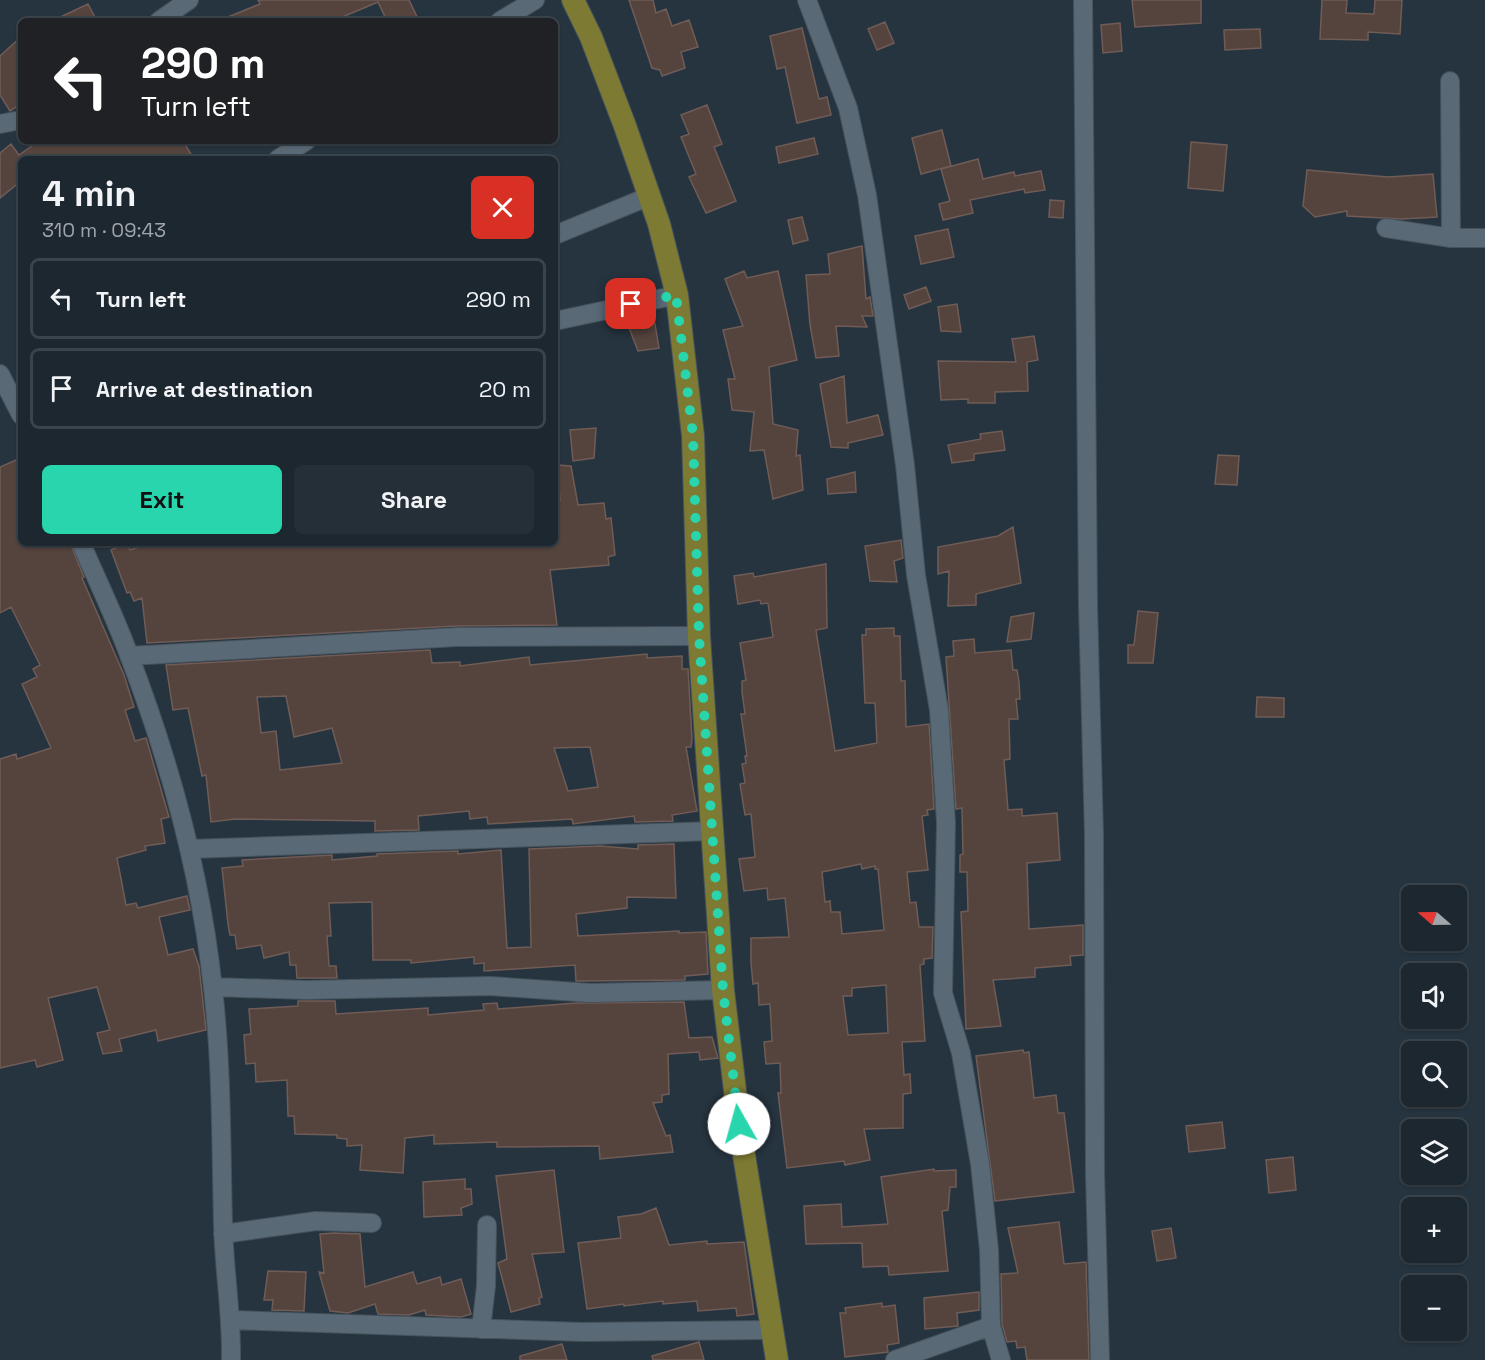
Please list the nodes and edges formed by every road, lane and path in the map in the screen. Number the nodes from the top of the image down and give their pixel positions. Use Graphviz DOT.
graph roads {
  1 [pos="189,0"];
  2 [pos="534,0"];
  3 [pos="573,0"];
  4 [pos="807,0"];
  5 [pos="1083,0"];
  6 [pos="163,18"];
  7 [pos="505,18"];
  8 [pos="1450,81"];
  9 [pos="18,121"];
  10 [pos="0,124"];
  11 [pos="301,144"];
  12 [pos="283,156"];
  13 [pos="650,196"];
  14 [pos="1386,228"];
  15 [pos="558,234"];
  16 [pos="1451,238"];
  17 [pos="1485,238"];
  18 [pos="676,295"];
  19 [pos="558,320"];
  20 [pos="0,374"];
  21 [pos="18,409"];
  22 [pos="82,546"];
  23 [pos="699,636"];
  24 [pos="129,656"];
  25 [pos="713,831"];
  26 [pos="189,849"];
  27 [pos="213,987"];
  28 [pos="723,990"];
  29 [pos="372,1223"];
  30 [pos="487,1225"];
  31 [pos="223,1234"];
  32 [pos="232,1320"];
  33 [pos="991,1326"];
  34 [pos="481,1329"];
  35 [pos="771,1330"];
  36 [pos="231,1360"];
  37 [pos="777,1360"];
  38 [pos="895,1360"];
  39 [pos="1000,1360"];
  40 [pos="1100,1360"];
  1 -- 6 [label="street"];
  2 -- 7 [label="street"];
  3 -- 13 [label="main road"];
  4 -- 33 [label="street"];
  5 -- 40 [label="street"];
  8 -- 16 [label="street"];
  9 -- 10 [label="street"];
  11 -- 12 [label="street"];
  13 -- 15 [label="street"];
  13 -- 18 [label="main road"];
  14 -- 16 [label="street"];
  16 -- 17 [label="street"];
  18 -- 19 [label="street"];
  18 -- 23 [label="main road"];
  20 -- 21 [label="street"];
  22 -- 24 [label="street"];
  23 -- 24 [label="street"];
  23 -- 25 [label="main road"];
  24 -- 26 [label="street"];
  25 -- 26 [label="street"];
  25 -- 28 [label="main road"];
  26 -- 27 [label="street"];
  27 -- 28 [label="street"];
  27 -- 31 [label="street"];
  28 -- 35 [label="main road"];
  29 -- 31 [label="street"];
  30 -- 34 [label="street"];
  31 -- 32 [label="street"];
  32 -- 34 [label="street"];
  32 -- 36 [label="street"];
  33 -- 38 [label="street"];
  33 -- 39 [label="street"];
  34 -- 35 [label="street"];
  35 -- 37 [label="main road"];
}
